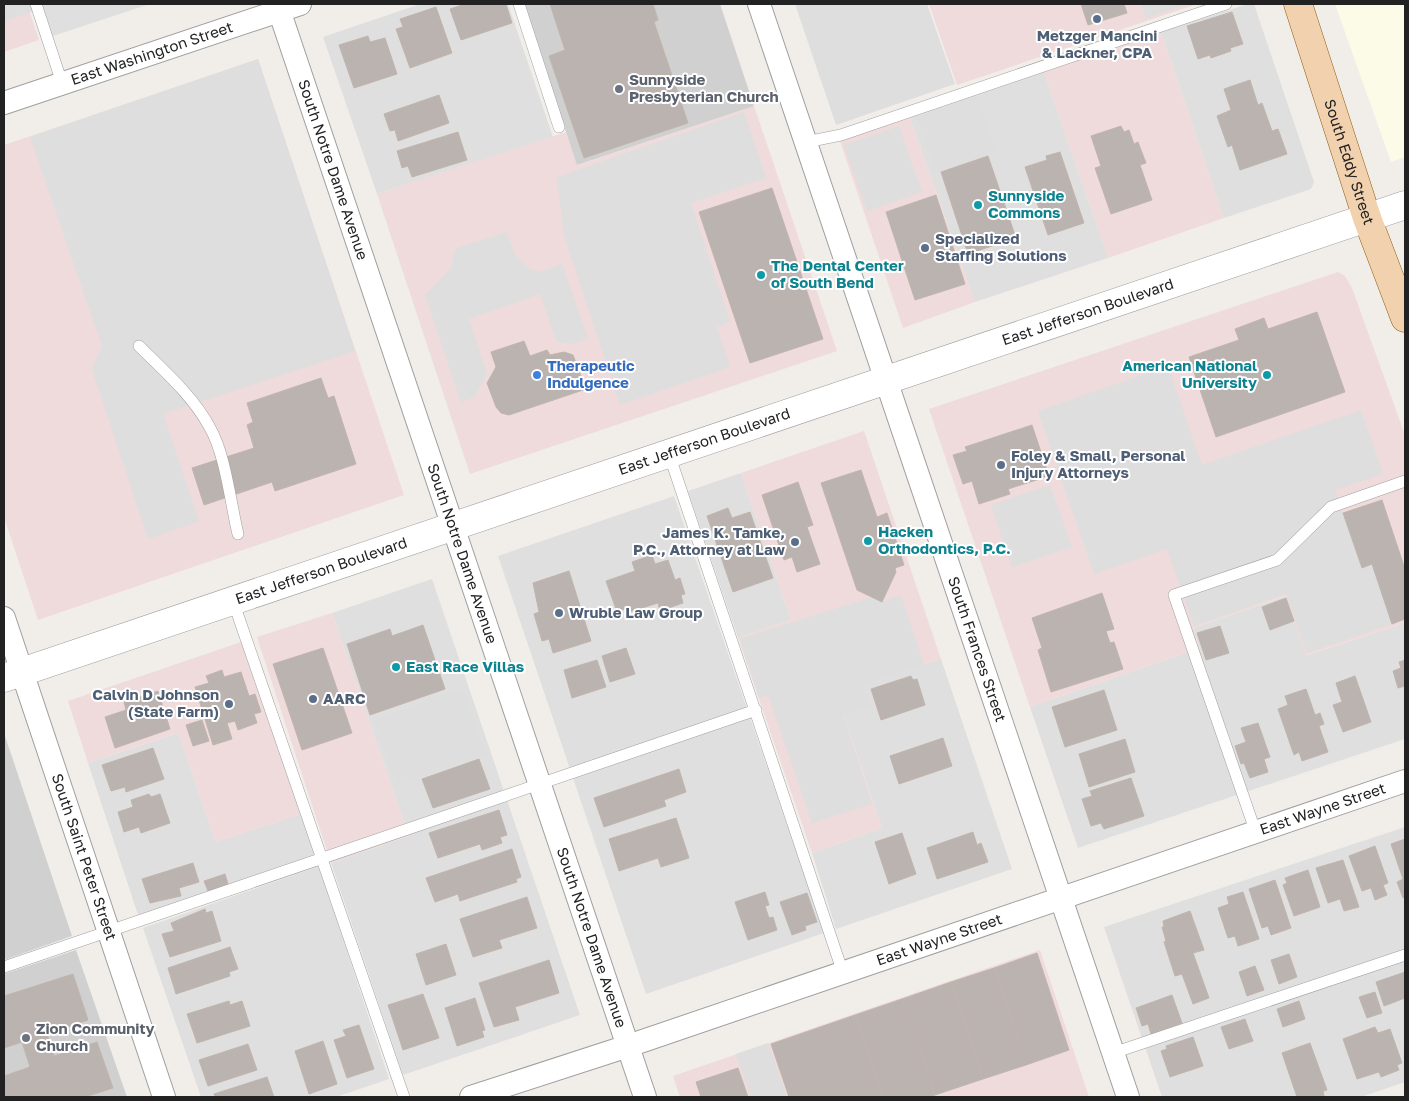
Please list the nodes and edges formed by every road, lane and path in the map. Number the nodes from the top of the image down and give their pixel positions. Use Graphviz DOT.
graph roads {
  1 [pos="36,4"];
  2 [pos="519,4"];
  3 [pos="759,4"];
  4 [pos="1226,4"];
  5 [pos="1298,4"];
  6 [pos="285,6"];
  7 [pos="62,83"];
  8 [pos="4,103"];
  9 [pos="559,127"];
  10 [pos="806,142"];
  11 [pos="1405,205"];
  12 [pos="1367,218"];
  13 [pos="1405,318"];
  14 [pos="139,346"];
  15 [pos="886,380"];
  16 [pos="669,454"];
  17 [pos="1405,481"];
  18 [pos="453,526"];
  19 [pos="238,534"];
  20 [pos="233,601"];
  21 [pos="4,618"];
  22 [pos="13,675"];
  23 [pos="756,710"];
  24 [pos="1405,781"];
  25 [pos="540,785"];
  26 [pos="1256,832"];
  27 [pos="323,859"];
  28 [pos="1060,900"];
  29 [pos="110,931"];
  30 [pos="1405,955"];
  31 [pos="4,967"];
  32 [pos="843,973"];
  33 [pos="628,1046"];
  34 [pos="1113,1053"];
  35 [pos="164,1097"];
  36 [pos="404,1097"];
  37 [pos="471,1097"];
  38 [pos="645,1097"];
  39 [pos="1128,1097"];
  1 -- 7 [label="lane"];
  2 -- 9 [label="lane"];
  3 -- 10 [label="street, South Frances Street"];
  4 -- 10 [label="lane"];
  5 -- 12 [label="main road, South Eddy Street"];
  6 -- 7 [label="street, East Washington Street"];
  6 -- 18 [label="street, South Notre Dame Avenue"];
  7 -- 8 [label="street, East Washington Street"];
  10 -- 15 [label="street, South Frances Street"];
  11 -- 12 [label="street, East Jefferson Boulevard"];
  12 -- 13 [label="main road, South Eddy Street"];
  12 -- 15 [label="street, East Jefferson Boulevard"];
  14 -- 19 [label="lane"];
  15 -- 16 [label="street, East Jefferson Boulevard"];
  15 -- 28 [label="street, South Frances Street"];
  16 -- 18 [label="street, East Jefferson Boulevard"];
  16 -- 23 [label="lane"];
  17 -- 26 [label="lane"];
  18 -- 20 [label="street, East Jefferson Boulevard"];
  18 -- 25 [label="street, South Notre Dame Avenue"];
  20 -- 22 [label="street, East Jefferson Boulevard"];
  20 -- 27 [label="lane"];
  21 -- 22 [label="street, South Saint Peter Street"];
  22 -- 29 [label="street, South Saint Peter Street"];
  23 -- 25 [label="lane"];
  23 -- 32 [label="lane"];
  24 -- 26 [label="street, East Wayne Street"];
  25 -- 27 [label="lane"];
  25 -- 33 [label="street, South Notre Dame Avenue"];
  26 -- 28 [label="street, East Wayne Street"];
  27 -- 29 [label="lane"];
  27 -- 36 [label="lane"];
  28 -- 32 [label="street, East Wayne Street"];
  28 -- 34 [label="street, South Frances Street"];
  29 -- 31 [label="lane"];
  29 -- 35 [label="street, South Saint Peter Street"];
  30 -- 34 [label="lane"];
  32 -- 33 [label="street, East Wayne Street"];
  33 -- 37 [label="street, East Wayne Street"];
  33 -- 38 [label="street, South Notre Dame Avenue"];
  34 -- 39 [label="street, South Frances Street"];
}
